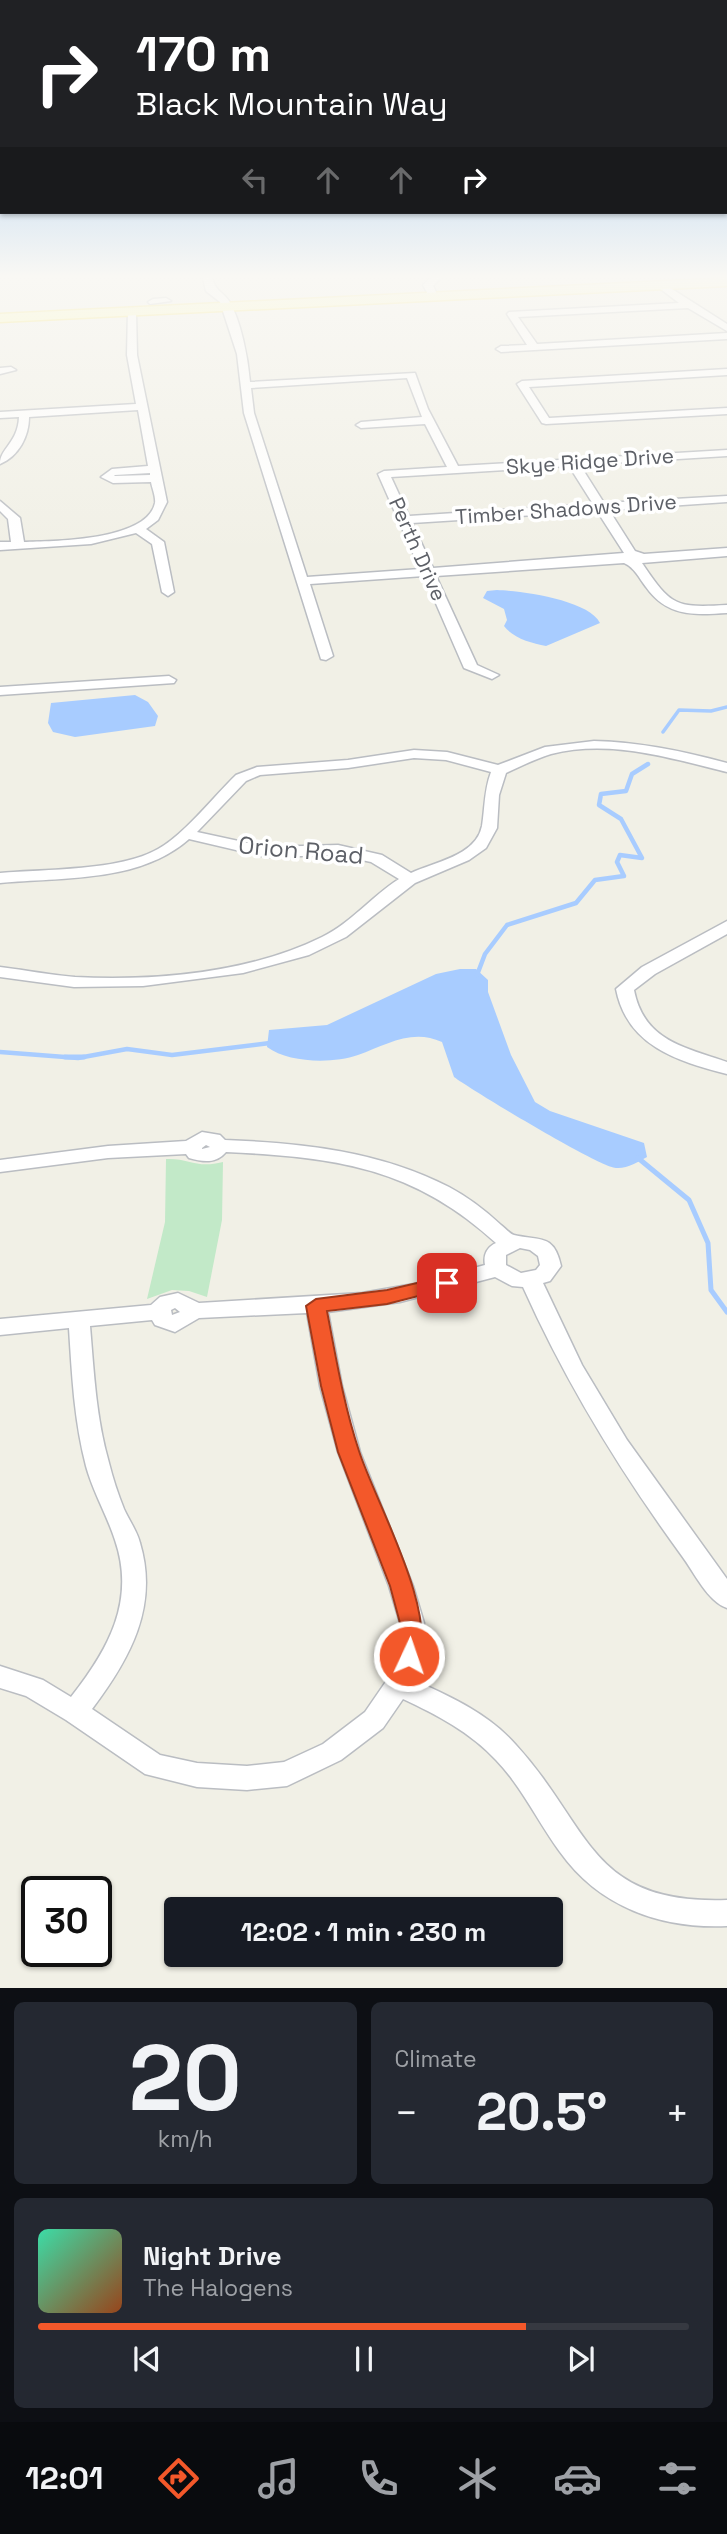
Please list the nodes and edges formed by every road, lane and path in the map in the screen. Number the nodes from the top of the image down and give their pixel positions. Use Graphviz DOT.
graph roads {
  1 [pos="135,367"];
  2 [pos="244,367"];
  3 [pos="727,372"];
  4 [pos="246,385"];
  5 [pos="142,407"];
  6 [pos="727,411"];
  7 [pos="24,413"];
  8 [pos="0,415"];
  9 [pos="429,420"];
  10 [pos="361,425"];
  11 [pos="727,453"];
  12 [pos="0,461"];
  13 [pos="572,463"];
  14 [pos="454,470"];
  15 [pos="727,499"];
  16 [pos="0,505"];
  17 [pos="601,507"];
  18 [pos="405,520"];
  19 [pos="138,529"];
  20 [pos="18,545"];
  21 [pos="0,546"];
  22 [pos="727,552"];
  23 [pos="634,559"];
  24 [pos="428,572"];
  25 [pos="303,581"];
  26 [pos="168,592"];
  27 [pos="727,609"];
  28 [pos="326,656"];
  29 [pos="492,675"];
  30 [pos="169,680"];
  31 [pos="0,691"];
  32 [pos="727,768"];
  33 [pos="499,770"];
  34 [pos="187,834"];
  35 [pos="0,878"];
  36 [pos="410,879"];
  37 [pos="727,926"];
  38 [pos="0,972"];
  39 [pos="727,1068"];
  40 [pos="0,1166"];
  41 [pos="509,1243"];
  42 [pos="497,1269"];
  43 [pos="531,1281"];
  44 [pos="316,1306"];
  45 [pos="79,1318"];
  46 [pos="0,1326"];
  47 [pos="727,1598"];
  48 [pos="0,1677"];
  49 [pos="398,1685"];
  50 [pos="75,1712"];
  51 [pos="727,1913"];
  1 -- 5 [label="street"];
  2 -- 4 [label="street"];
  3 -- 6 [label="street"];
  4 -- 9 [label="street"];
  4 -- 25 [label="street"];
  5 -- 7 [label="street"];
  5 -- 19 [label="street"];
  7 -- 8 [label="street"];
  7 -- 12 [label="street"];
  9 -- 10 [label="street"];
  9 -- 14 [label="street"];
  11 -- 13 [label="street, Skye Ridge Drive"];
  13 -- 14 [label="street, Skye Ridge Drive"];
  13 -- 17 [label="street"];
  14 -- 18 [label="street, Perth Drive"];
  15 -- 17 [label="street, Timber Shadows Drive"];
  16 -- 20 [label="street"];
  17 -- 18 [label="street, Timber Shadows Drive"];
  17 -- 23 [label="street"];
  18 -- 24 [label="street, Perth Drive"];
  19 -- 20 [label="street"];
  19 -- 26 [label="street"];
  20 -- 21 [label="street"];
  22 -- 23 [label="street"];
  23 -- 24 [label="street"];
  23 -- 27 [label="street"];
  24 -- 25 [label="street"];
  24 -- 29 [label="street, Perth Drive"];
  25 -- 28 [label="street"];
  30 -- 31 [label="street"];
  32 -- 33 [label="street"];
  33 -- 34 [label="street"];
  33 -- 36 [label="street"];
  34 -- 35 [label="street"];
  34 -- 36 [label="street, Orion Road"];
  36 -- 38 [label="street"];
  37 -- 39 [label="street"];
  40 -- 41 [label="street"];
  41 -- 42 [label="street"];
  41 -- 43 [label="street"];
  42 -- 43 [label="street"];
  42 -- 44 [label="street"];
  43 -- 47 [label="street"];
  44 -- 45 [label="street"];
  44 -- 49 [label="street"];
  45 -- 46 [label="street"];
  45 -- 50 [label="street"];
  48 -- 50 [label="street"];
  49 -- 50 [label="street"];
  49 -- 51 [label="street"];
}
